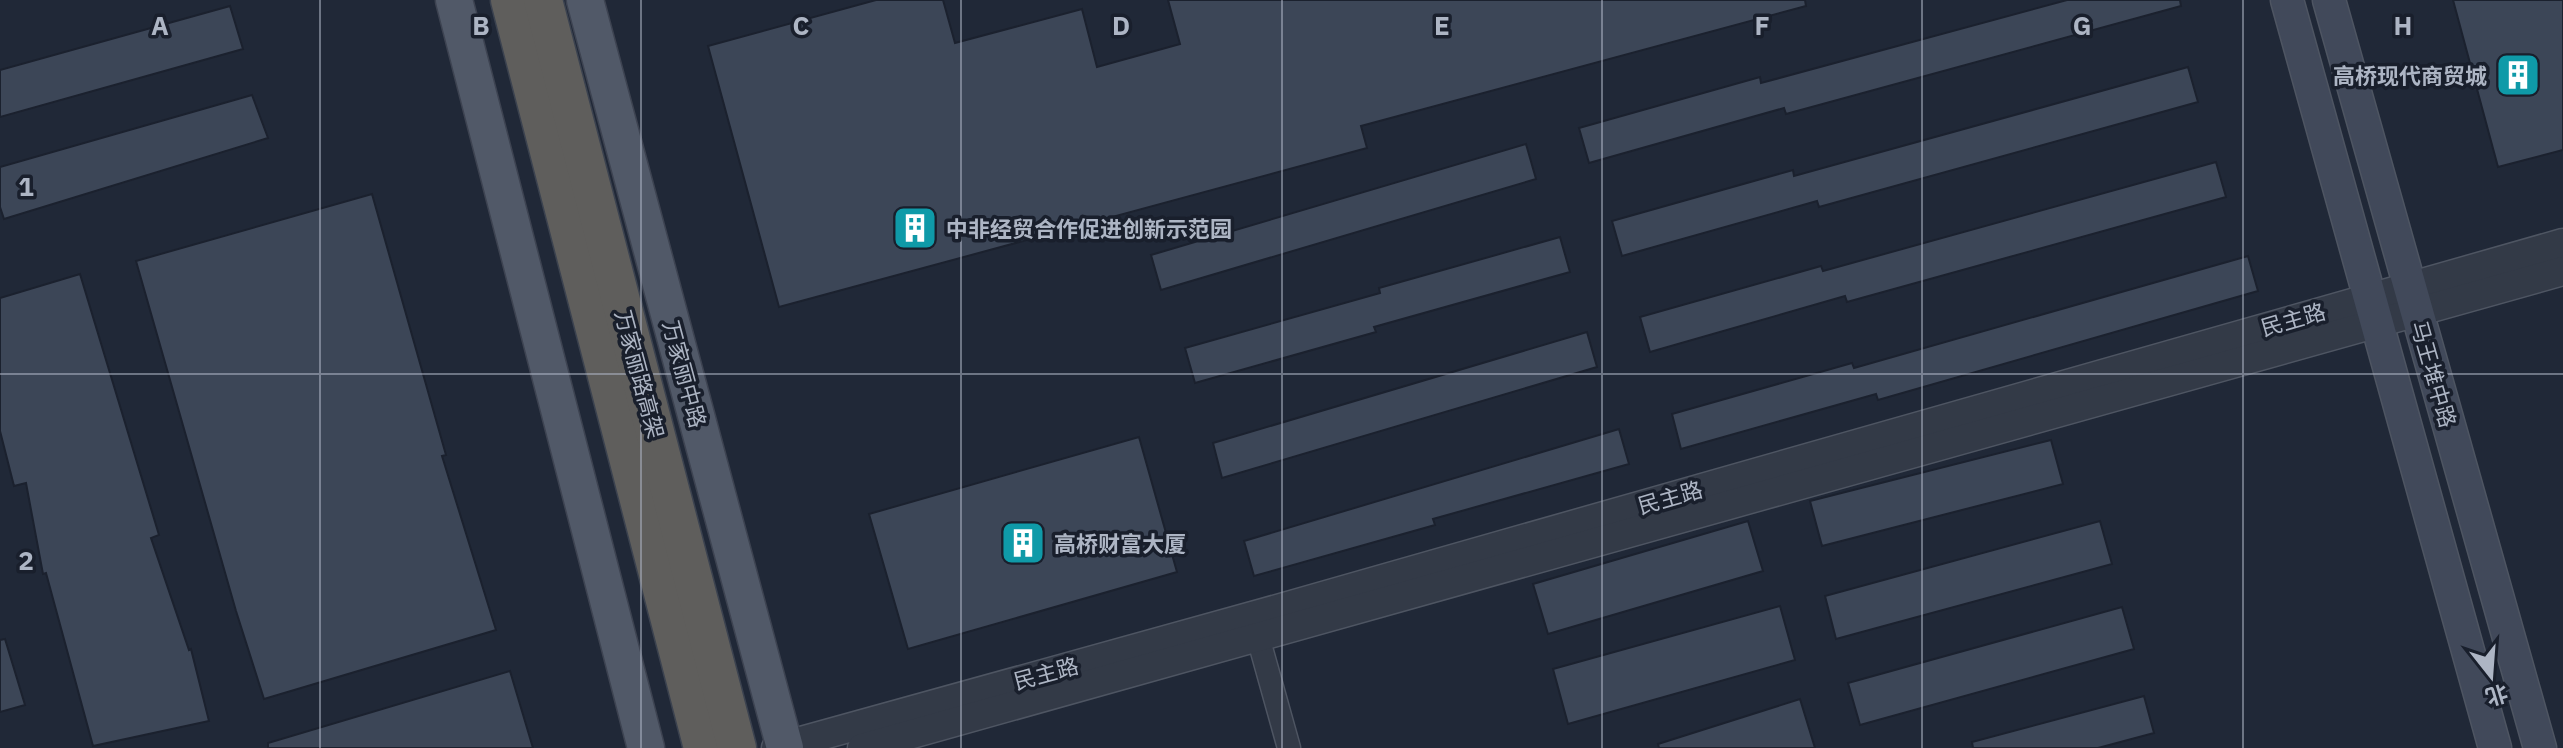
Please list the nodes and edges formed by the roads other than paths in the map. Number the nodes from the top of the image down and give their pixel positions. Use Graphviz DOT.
graph roads {
  1 [pos="454,0"];
  2 [pos="494,0"];
  3 [pos="510,0"];
  4 [pos="543,0"];
  5 [pos="555,0"];
  6 [pos="585,0"];
  7 [pos="2287,0"];
  8 [pos="2329,0"];
  9 [pos="546,75"];
  10 [pos="2563,243"];
  11 [pos="2563,271"];
  12 [pos="2412,300"];
  13 [pos="2374,311"];
  14 [pos="1258,637"];
  15 [pos="782,747"];
  16 [pos="646,748"];
  17 [pos="703,748"];
  18 [pos="737,748"];
  19 [pos="862,748"];
  20 [pos="1289,748"];
  21 [pos="2495,748"];
  22 [pos="2540,748"];
  1 -- 16 [label="main road"];
  2 -- 9 [label="highway"];
  3 -- 9 [label="highway, 万家丽路高架"];
  4 -- 9 [label="highway, 万家丽路高架"];
  5 -- 9 [label="highway"];
  6 -- 15 [label="main road, 万家丽中路"];
  7 -- 13 [label="main road, 马王堆中路"];
  8 -- 12 [label="main road, 马王堆中路"];
  9 -- 17 [label="highway, 万家丽路高架"];
  9 -- 18 [label="highway, 万家丽路高架"];
  10 -- 12 [label="street, 民主路"];
  11 -- 12 [label="street, 民主路"];
  12 -- 13 [label="street, 民主路"];
  12 -- 22 [label="main road, 马王堆中路"];
  13 -- 14 [label="street, 民主路"];
  13 -- 15 [label="street, 民主路"];
  13 -- 21 [label="main road, 马王堆中路"];
  14 -- 19 [label="street, 民主路"];
  14 -- 20 [label="street"];
}
